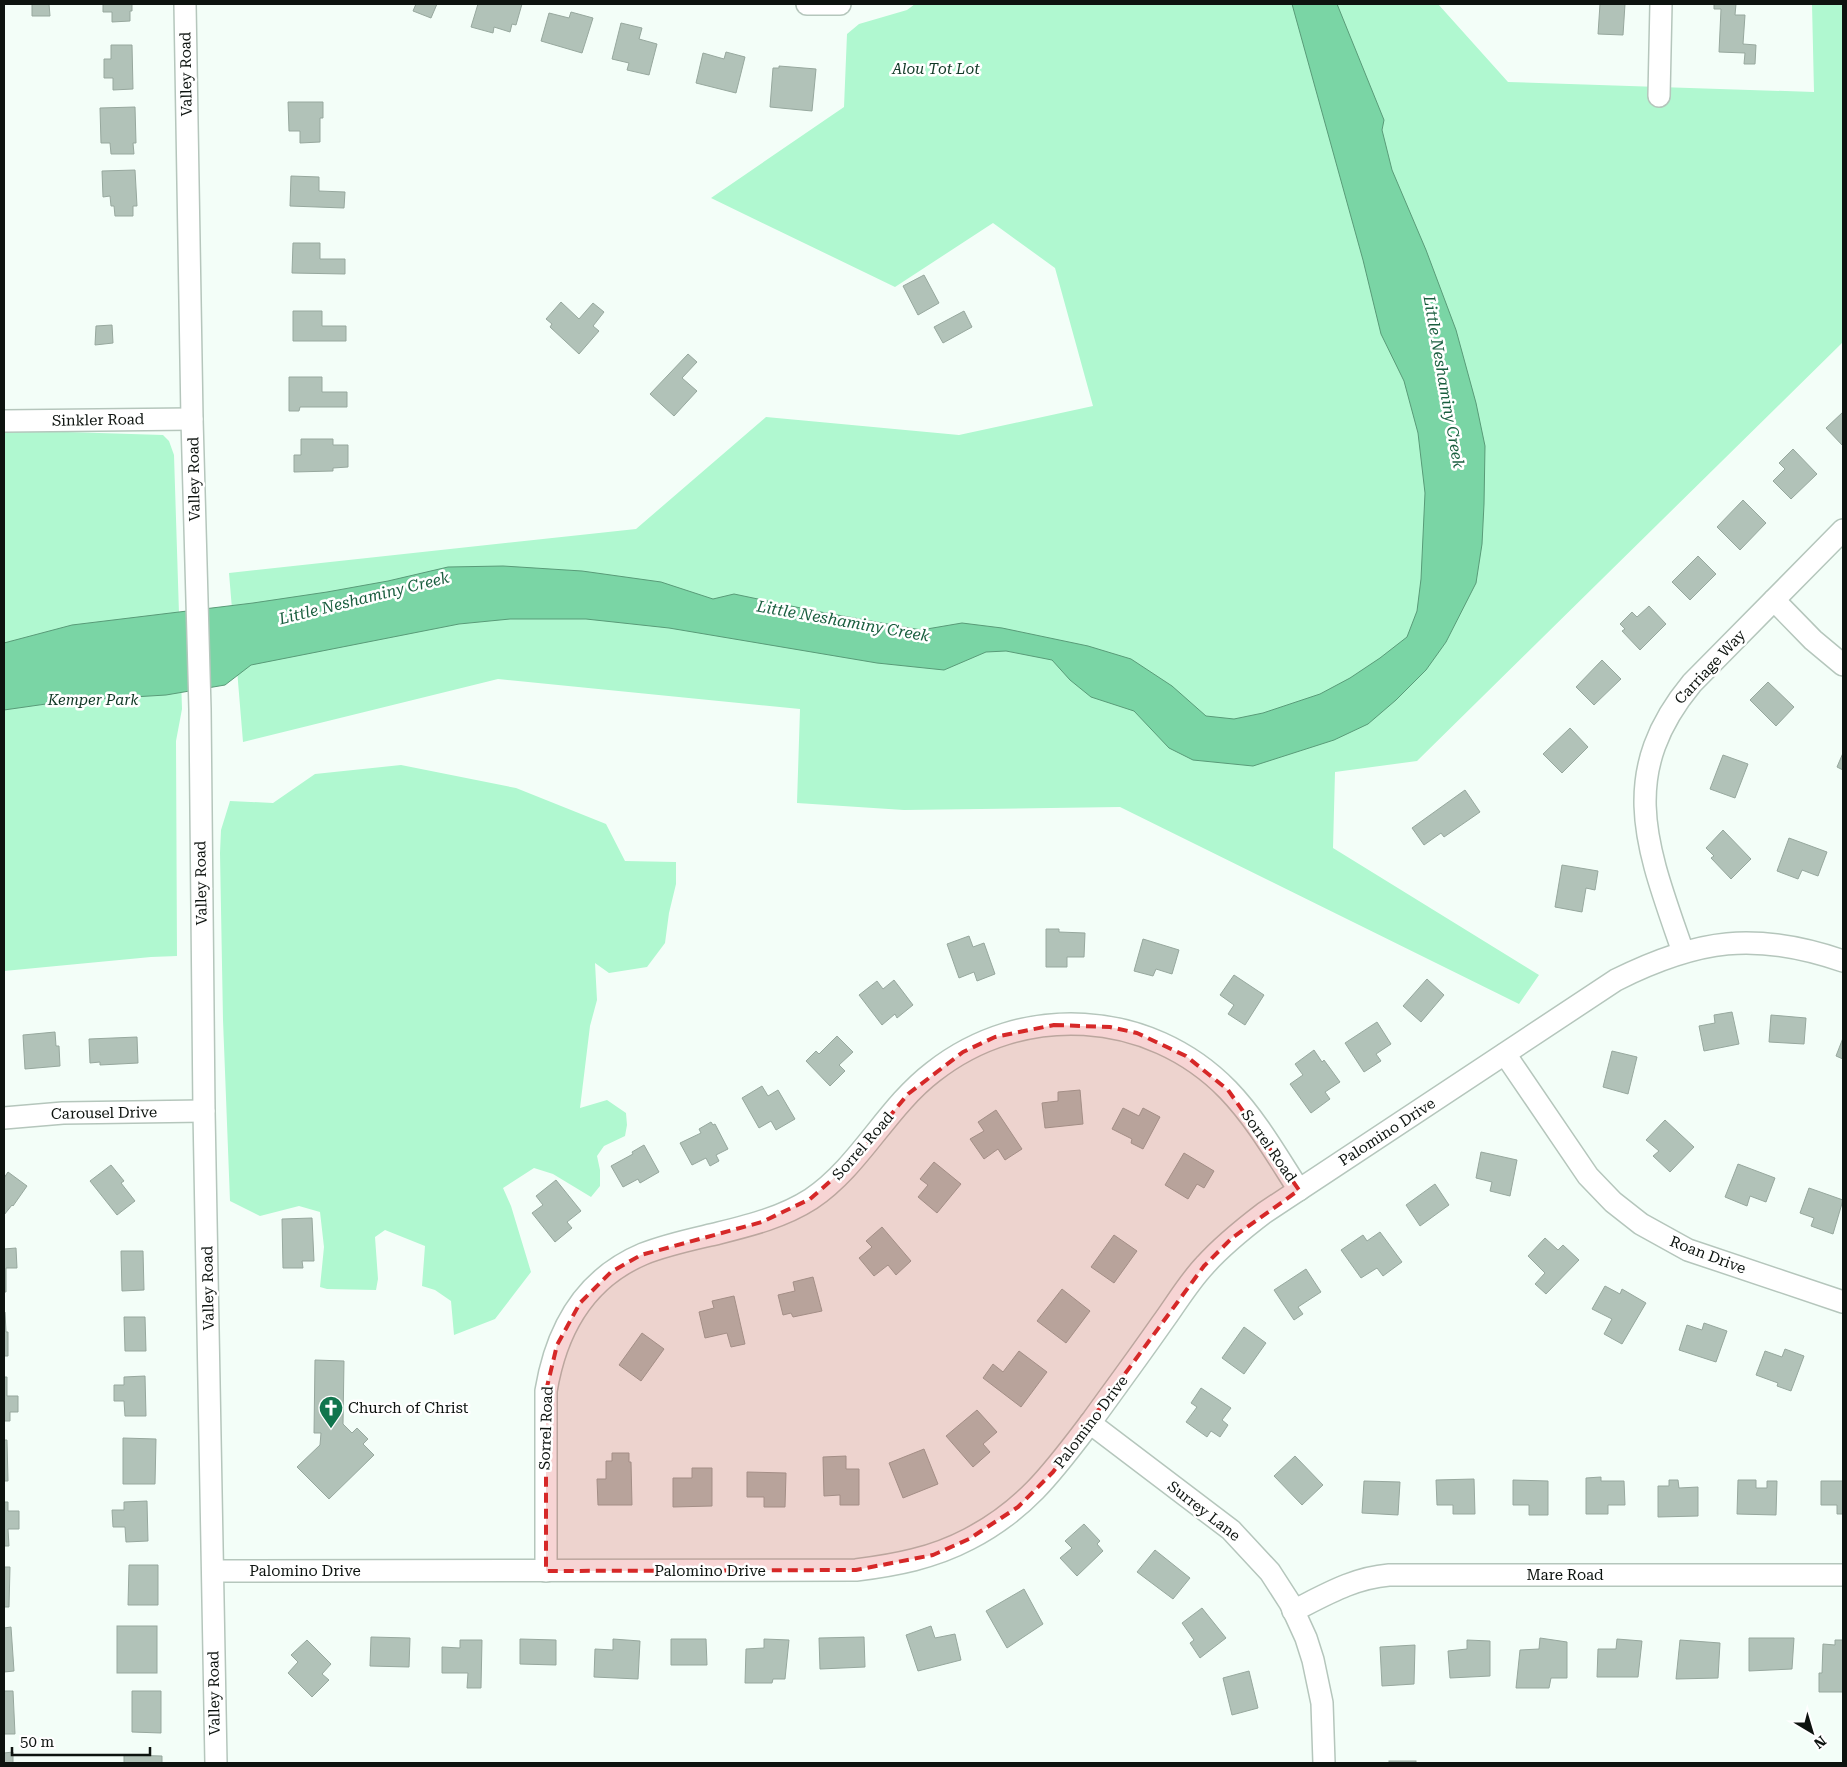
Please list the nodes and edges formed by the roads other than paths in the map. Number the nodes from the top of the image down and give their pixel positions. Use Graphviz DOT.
graph roads {
  1 [pos="185,4"];
  2 [pos="807,4"];
  3 [pos="840,4"];
  4 [pos="1662,4"];
  5 [pos="1660,96"];
  6 [pos="192,419"];
  7 [pos="4,421"];
  8 [pos="1843,530"];
  9 [pos="1774,600"];
  10 [pos="1843,665"];
  11 [pos="1683,952"];
  12 [pos="1843,962"];
  13 [pos="1505,1054"];
  14 [pos="204,1112"];
  15 [pos="4,1118"];
  16 [pos="1299,1190"];
  17 [pos="1843,1302"];
  18 [pos="1090,1423"];
  19 [pos="213,1571"];
  20 [pos="546,1571"];
  21 [pos="1843,1575"];
  22 [pos="1294,1610"];
  23 [pos="216,1763"];
  24 [pos="1324,1763"];
  1 -- 6 [label="street, Valley Road"];
  2 -- 3 [label="street"];
  4 -- 5 [label="street"];
  6 -- 7 [label="street, Sinkler Road"];
  6 -- 14 [label="street, Valley Road"];
  8 -- 9 [label="street, Carriage Way"];
  9 -- 10 [label="street"];
  9 -- 11 [label="street, Carriage Way"];
  11 -- 12 [label="street, Palomino Drive"];
  11 -- 13 [label="street, Palomino Drive"];
  13 -- 16 [label="street, Palomino Drive"];
  13 -- 17 [label="street, Roan Drive"];
  14 -- 15 [label="street, Carousel Drive"];
  14 -- 19 [label="street, Valley Road"];
  16 -- 18 [label="street, Palomino Drive"];
  16 -- 20 [label="street, Sorrel Road"];
  18 -- 20 [label="street, Palomino Drive"];
  18 -- 22 [label="street, Surrey Lane"];
  19 -- 20 [label="street, Palomino Drive"];
  19 -- 23 [label="street, Valley Road"];
  21 -- 22 [label="street, Mare Road"];
  22 -- 24 [label="street, Surrey Lane"];
}
